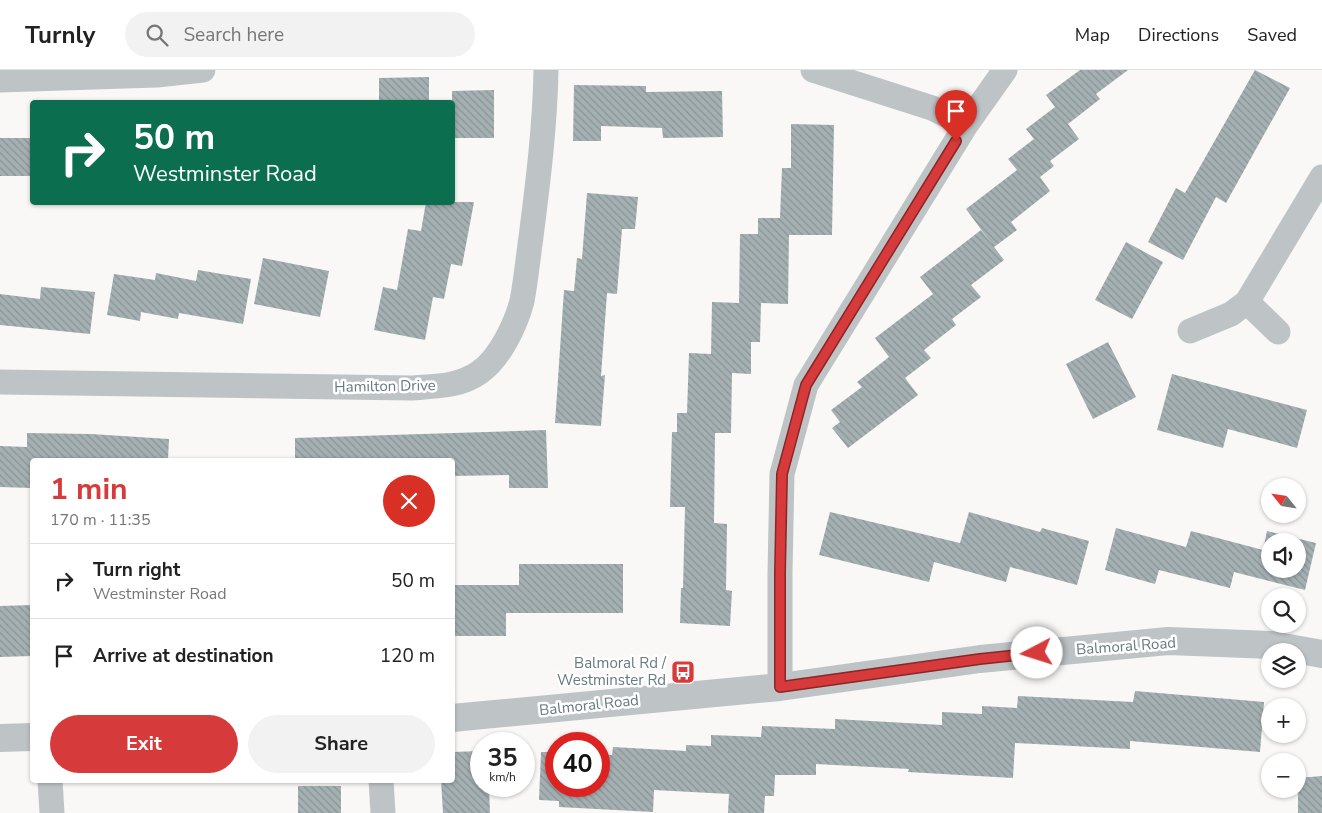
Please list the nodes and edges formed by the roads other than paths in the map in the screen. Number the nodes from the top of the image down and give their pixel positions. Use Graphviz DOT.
graph roads {
  1 [pos="203,70"];
  2 [pos="546,70"];
  3 [pos="813,70"];
  4 [pos="1005,70"];
  5 [pos="157,73"];
  6 [pos="0,80"];
  7 [pos="966,125"];
  8 [pos="1322,178"];
  9 [pos="1247,302"];
  10 [pos="1190,331"];
  11 [pos="1278,332"];
  12 [pos="0,382"];
  13 [pos="1322,654"];
  14 [pos="780,687"];
  15 [pos="455,718"];
  16 [pos="30,737"];
  17 [pos="0,738"];
  18 [pos="50,783"];
  19 [pos="381,783"];
  20 [pos="52,813"];
  21 [pos="383,813"];
  1 -- 5 [label="street"];
  2 -- 12 [label="street, Hamilton Drive"];
  3 -- 7 [label="street"];
  4 -- 7 [label="street"];
  5 -- 6 [label="street"];
  7 -- 14 [label="street"];
  8 -- 9 [label="street"];
  9 -- 10 [label="street"];
  9 -- 11 [label="street"];
  13 -- 14 [label="street, Balmoral Road"];
  14 -- 15 [label="street, Balmoral Road"];
  16 -- 17 [label="street"];
  18 -- 20 [label="street"];
  19 -- 21 [label="street"];
}
